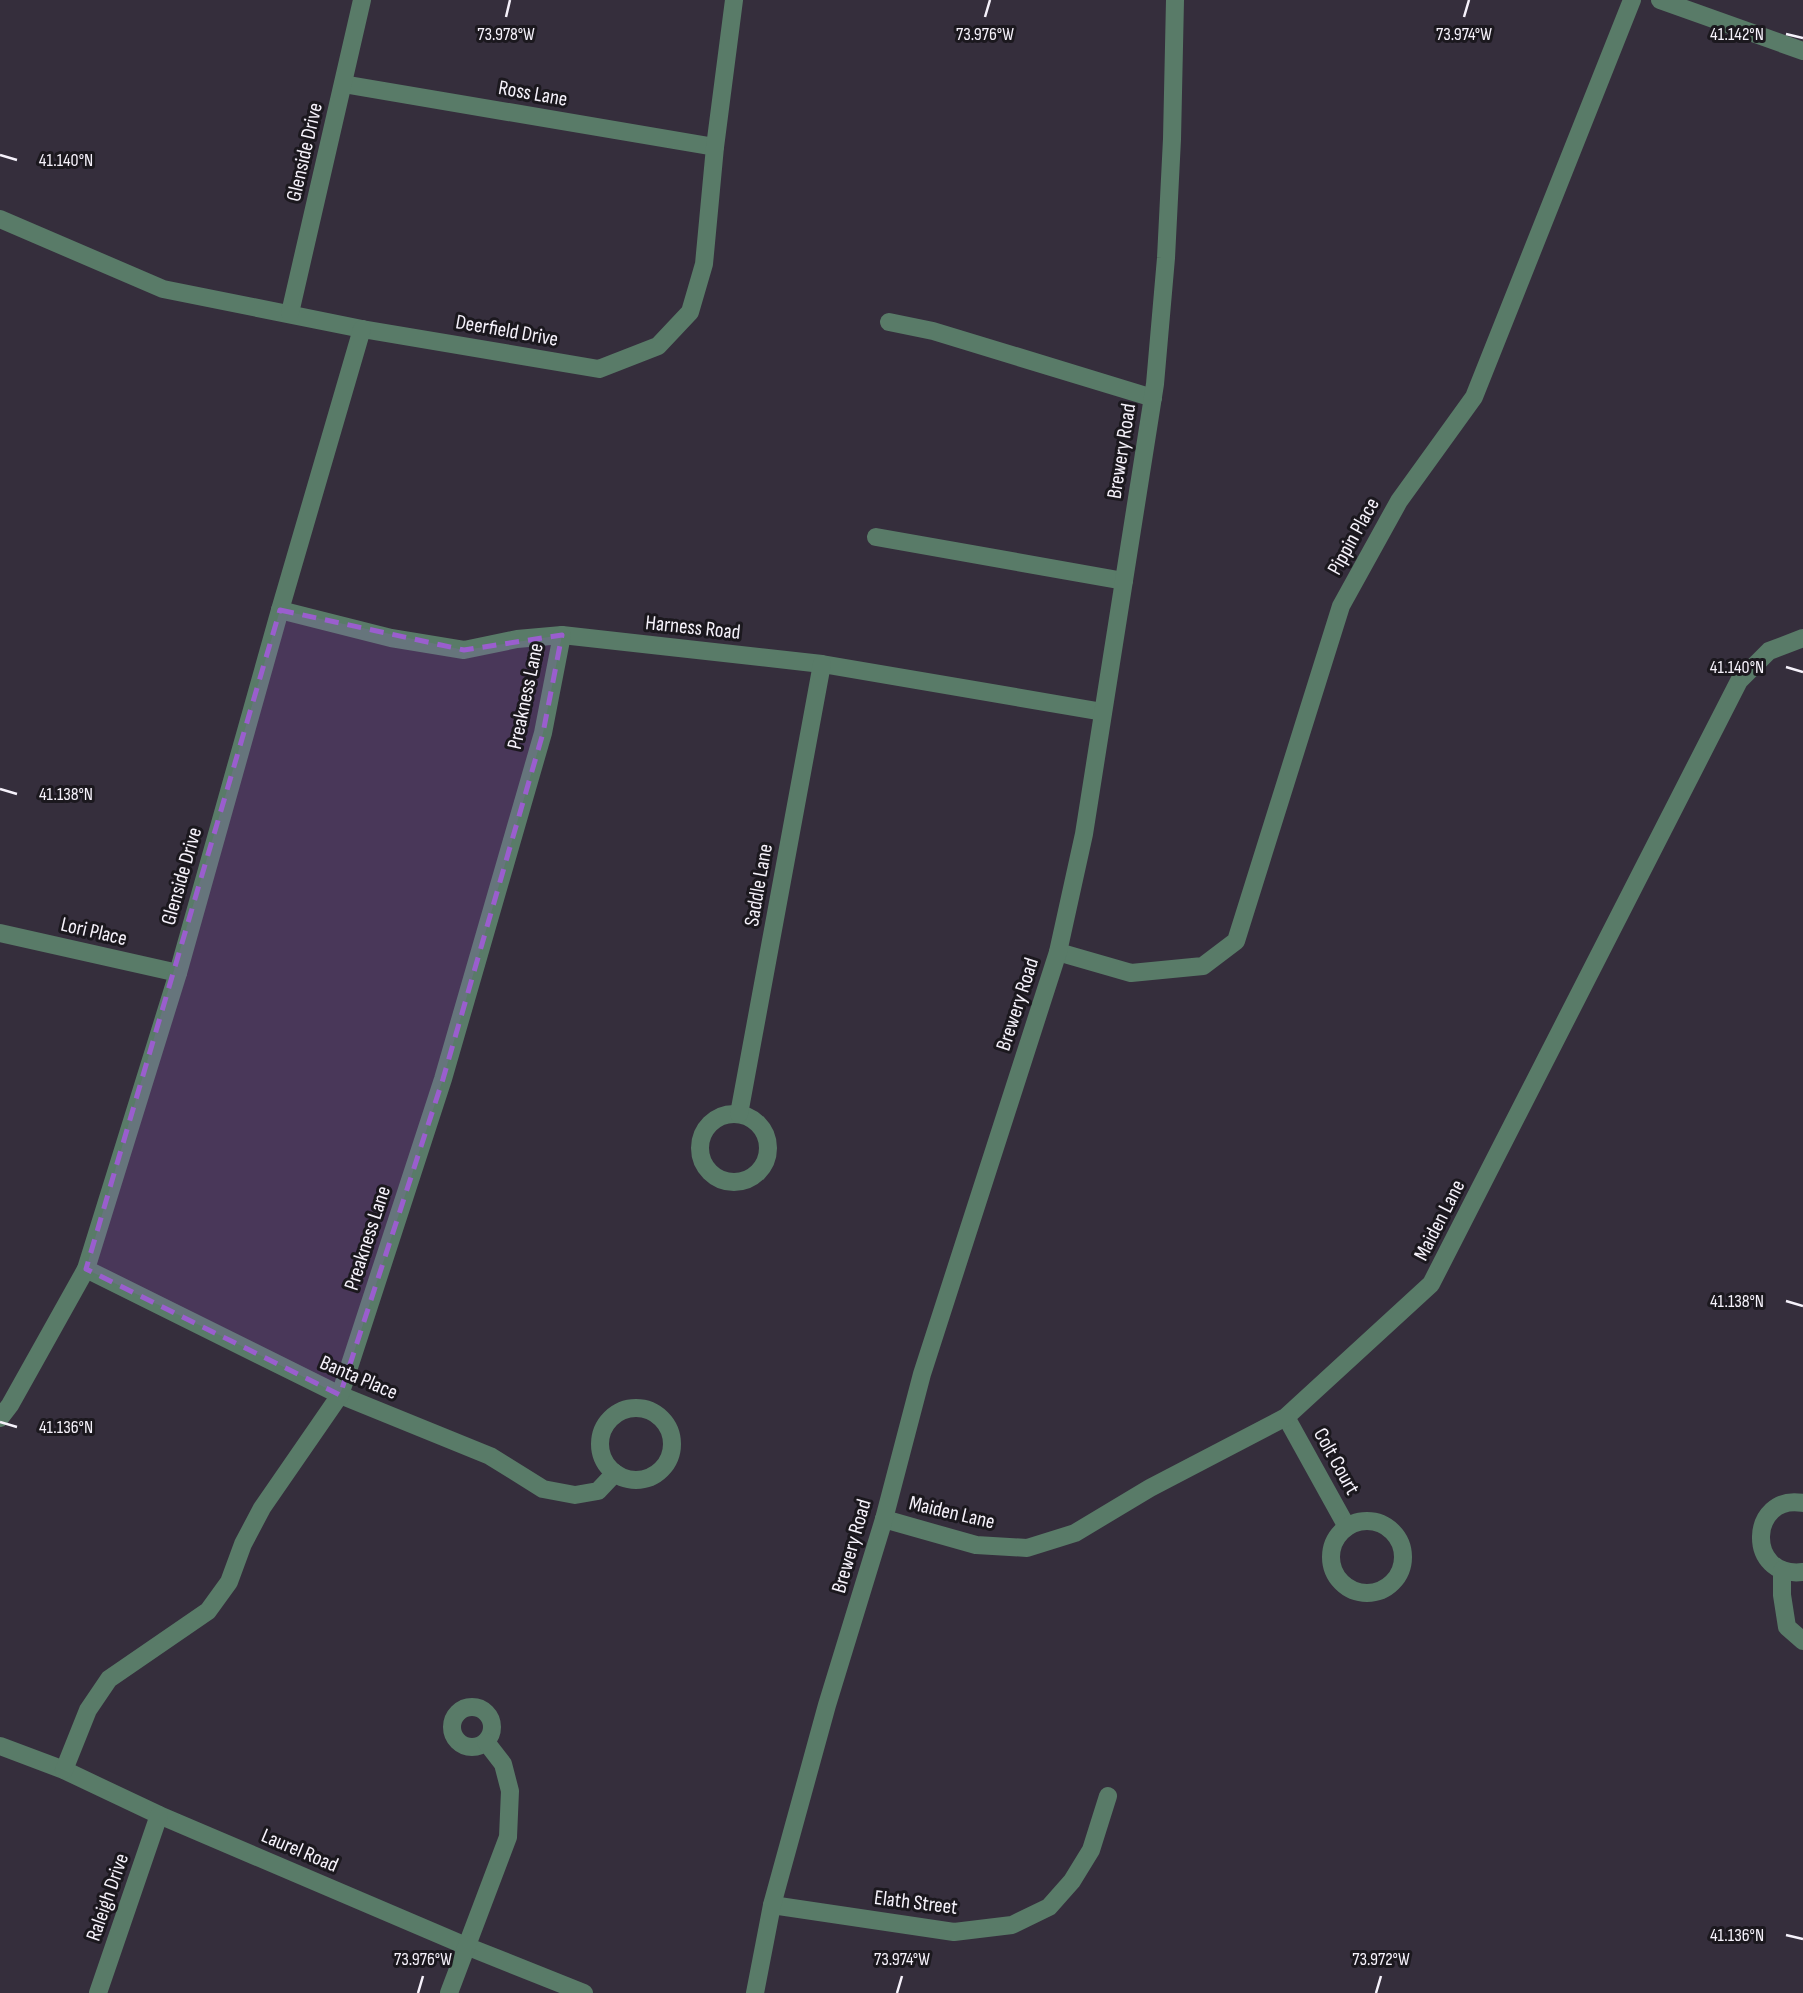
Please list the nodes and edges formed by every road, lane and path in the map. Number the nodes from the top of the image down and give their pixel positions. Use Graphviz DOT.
graph roads {
  1 [pos="362,0"];
  2 [pos="734,0"];
  3 [pos="1175,0"];
  4 [pos="1632,0"];
  5 [pos="1660,0"];
  6 [pos="1803,51"];
  7 [pos="343,84"];
  8 [pos="715,147"];
  9 [pos="0,219"];
  10 [pos="290,313"];
  11 [pos="888,322"];
  12 [pos="362,329"];
  13 [pos="1153,398"];
  14 [pos="876,537"];
  15 [pos="1124,581"];
  16 [pos="280,610"];
  17 [pos="562,635"];
  18 [pos="1803,638"];
  19 [pos="822,664"];
  20 [pos="1103,712"];
  21 [pos="0,933"];
  22 [pos="1058,952"];
  23 [pos="177,973"];
  24 [pos="738,1114"];
  25 [pos="86,1269"];
  26 [pos="340,1395"];
  27 [pos="3,1407"];
  28 [pos="1286,1417"];
  29 [pos="615,1474"];
  30 [pos="1803,1503"];
  31 [pos="884,1519"];
  32 [pos="1348,1527"];
  33 [pos="1782,1570"];
  34 [pos="1803,1572"];
  35 [pos="1803,1641"];
  36 [pos="486,1742"];
  37 [pos="0,1746"];
  38 [pos="64,1770"];
  39 [pos="1108,1796"];
  40 [pos="159,1815"];
  41 [pos="772,1905"];
  42 [pos="467,1946"];
  43 [pos="98,1993"];
  44 [pos="449,1993"];
  45 [pos="584,1993"];
  46 [pos="755,1993"];
  1 -- 7 [label="street, Glenside Drive"];
  2 -- 8 [label="street, Deerfield Drive"];
  3 -- 13 [label="street, Brewery Road"];
  4 -- 22 [label="street, Pippin Place"];
  5 -- 6 [label="street"];
  7 -- 8 [label="street, Ross Lane"];
  7 -- 10 [label="street, Glenside Drive"];
  8 -- 12 [label="street, Deerfield Drive"];
  9 -- 10 [label="street, Deerfield Drive"];
  10 -- 12 [label="street, Deerfield Drive"];
  11 -- 13 [label="street"];
  12 -- 16 [label="street, Glenside Drive"];
  13 -- 15 [label="street, Brewery Road"];
  14 -- 15 [label="street"];
  15 -- 20 [label="street, Brewery Road"];
  16 -- 17 [label="street, Harness Road"];
  16 -- 23 [label="street, Glenside Drive"];
  17 -- 19 [label="street, Harness Road"];
  17 -- 26 [label="street, Preakness Lane"];
  18 -- 28 [label="street, Maiden Lane"];
  19 -- 20 [label="street, Harness Road"];
  19 -- 24 [label="street, Saddle Lane"];
  20 -- 22 [label="street, Brewery Road"];
  21 -- 23 [label="street, Lori Place"];
  22 -- 31 [label="street, Brewery Road"];
  23 -- 25 [label="street, Glenside Drive"];
  25 -- 26 [label="street, Banta Place"];
  25 -- 27 [label="street, Glenside Drive"];
  26 -- 29 [label="street, Banta Place"];
  26 -- 38 [label="street, Preakness Lane"];
  28 -- 31 [label="street, Maiden Lane"];
  28 -- 32 [label="street, Colt Court"];
  29 -- 29 [label="street"];
  30 -- 33 [label="street"];
  31 -- 41 [label="street, Brewery Road"];
  32 -- 32 [label="street, Colt Court"];
  33 -- 34 [label="street"];
  33 -- 35 [label="street"];
  36 -- 42 [label="street"];
  37 -- 38 [label="street, Laurel Road"];
  38 -- 40 [label="street, Laurel Road"];
  39 -- 41 [label="street, Elath Street"];
  40 -- 42 [label="street, Laurel Road"];
  40 -- 43 [label="street, Raleigh Drive"];
  41 -- 46 [label="street, Brewery Road"];
  42 -- 44 [label="street"];
  42 -- 45 [label="street, Laurel Road"];
}
